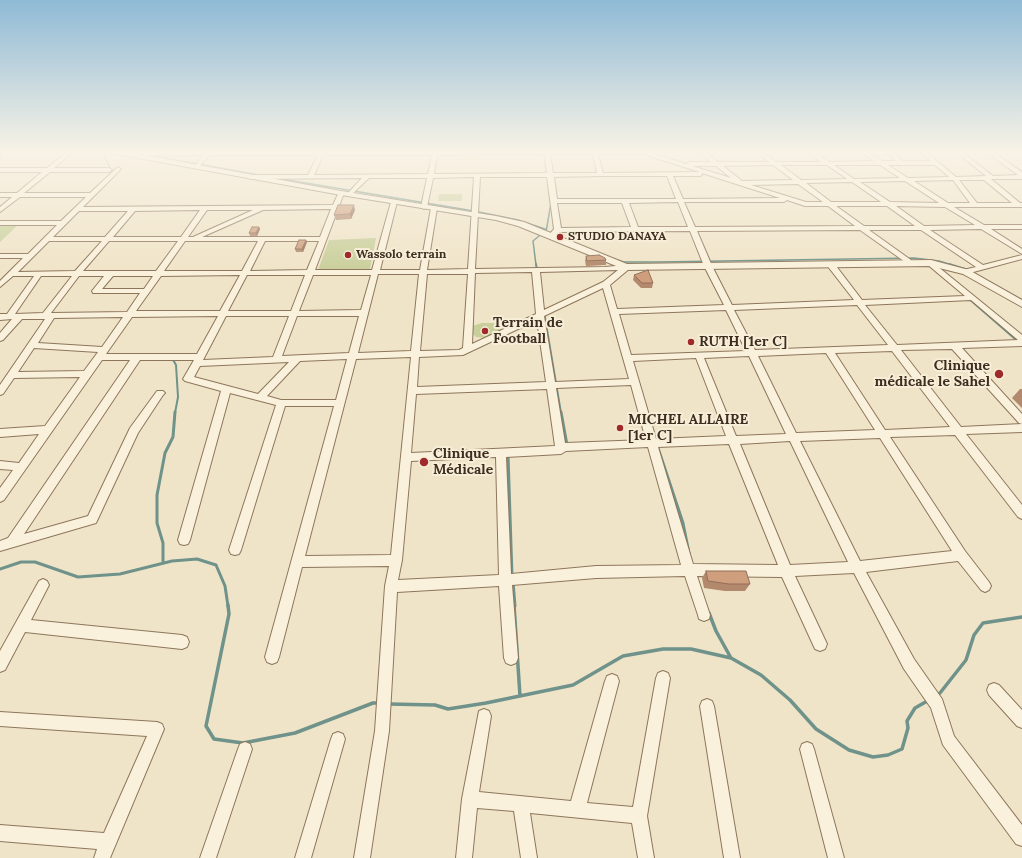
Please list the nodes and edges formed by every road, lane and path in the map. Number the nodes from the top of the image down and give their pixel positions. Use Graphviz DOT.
graph roads {
  1 [pos="21,192"];
  2 [pos="94,192"];
  3 [pos="340,192"];
  4 [pos="427,192"];
  5 [pos="476,192"];
  6 [pos="553,192"];
  7 [pos="676,192"];
  8 [pos="769,192"];
  9 [pos="814,192"];
  10 [pos="872,192"];
  11 [pos="927,192"];
  12 [pos="965,192"];
  13 [pos="1005,192"];
  14 [pos="346,193"];
  15 [pos="0,195"];
  16 [pos="18,195"];
  17 [pos="91,195"];
  18 [pos="794,200"];
  19 [pos="554,201"];
  20 [pos="625,201"];
  21 [pos="680,201"];
  22 [pos="394,202"];
  23 [pos="830,204"];
  24 [pos="889,204"];
  25 [pos="946,204"];
  26 [pos="975,205"];
  27 [pos="1020,205"];
  28 [pos="424,207"];
  29 [pos="134,208"];
  30 [pos="205,208"];
  31 [pos="264,208"];
  32 [pos="335,208"];
  33 [pos="434,208"];
  34 [pos="78,209"];
  35 [pos="0,210"];
  36 [pos="475,215"];
  37 [pos="0,223"];
  38 [pos="63,223"];
  39 [pos="982,227"];
  40 [pos="1022,227"];
  41 [pos="924,228"];
  42 [pos="693,229"];
  43 [pos="863,229"];
  44 [pos="558,230"];
  45 [pos="635,230"];
  46 [pos="551,236"];
  47 [pos="47,239"];
  48 [pos="108,239"];
  49 [pos="188,239"];
  50 [pos="263,239"];
  51 [pos="323,239"];
  52 [pos="1022,252"];
  53 [pos="0,256"];
  54 [pos="30,256"];
  55 [pos="1022,257"];
  56 [pos="908,262"];
  57 [pos="931,263"];
  58 [pos="830,264"];
  59 [pos="708,266"];
  60 [pos="626,267"];
  61 [pos="982,268"];
  62 [pos="536,270"];
  63 [pos="423,272"];
  64 [pos="472,272"];
  65 [pos="966,272"];
  66 [pos="244,273"];
  67 [pos="310,273"];
  68 [pos="375,273"];
  69 [pos="11,274"];
  70 [pos="39,274"];
  71 [pos="76,274"];
  72 [pos="110,274"];
  73 [pos="159,274"];
  74 [pos="606,284"];
  75 [pos="0,286"];
  76 [pos="146,291"];
  77 [pos="972,298"];
  78 [pos="859,302"];
  79 [pos="1022,304"];
  80 [pos="729,307"];
  81 [pos="614,312"];
  82 [pos="294,313"];
  83 [pos="364,313"];
  84 [pos="130,314"];
  85 [pos="223,314"];
  86 [pos="540,315"];
  87 [pos="48,316"];
  88 [pos="0,317"];
  89 [pos="9,317"];
  90 [pos="19,317"];
  91 [pos="0,338"];
  92 [pos="1022,339"];
  93 [pos="1022,343"];
  94 [pos="32,345"];
  95 [pos="955,346"];
  96 [pos="894,348"];
  97 [pos="467,350"];
  98 [pos="829,351"];
  99 [pos="102,353"];
  100 [pos="415,354"];
  101 [pos="752,354"];
  102 [pos="352,356"];
  103 [pos="699,356"];
  104 [pos="136,357"];
  105 [pos="298,358"];
  106 [pos="628,358"];
  107 [pos="276,359"];
  108 [pos="198,360"];
  109 [pos="87,374"];
  110 [pos="12,375"];
  111 [pos="635,382"];
  112 [pos="552,385"];
  113 [pos="226,389"];
  114 [pos="412,391"];
  115 [pos="0,392"];
  116 [pos="160,393"];
  117 [pos="260,398"];
  118 [pos="281,403"];
  119 [pos="340,403"];
  120 [pos="1022,420"];
  121 [pos="1022,428"];
  122 [pos="47,430"];
  123 [pos="958,430"];
  124 [pos="0,433"];
  125 [pos="884,433"];
  126 [pos="794,437"];
  127 [pos="734,440"];
  128 [pos="653,443"];
  129 [pos="560,447"];
  130 [pos="501,453"];
  131 [pos="405,457"];
  132 [pos="0,465"];
  133 [pos="21,467"];
  134 [pos="0,497"];
  135 [pos="1022,514"];
  136 [pos="184,540"];
  137 [pos="6,545"];
  138 [pos="235,550"];
  139 [pos="961,555"];
  140 [pos="396,560"];
  141 [pos="297,562"];
  142 [pos="857,567"];
  143 [pos="689,570"];
  144 [pos="786,571"];
  145 [pos="505,580"];
  146 [pos="43,585"];
  147 [pos="391,586"];
  148 [pos="985,586"];
  149 [pos="704,615"];
  150 [pos="22,625"];
  151 [pos="182,642"];
  152 [pos="820,644"];
  153 [pos="272,657"];
  154 [pos="512,658"];
  155 [pos="0,665"];
  156 [pos="663,678"];
  157 [pos="612,681"];
  158 [pos="994,690"];
  159 [pos="707,706"];
  160 [pos="484,716"];
  161 [pos="0,719"];
  162 [pos="1022,721"];
  163 [pos="338,739"];
  164 [pos="245,749"];
  165 [pos="807,749"];
  166 [pos="470,799"];
  167 [pos="522,804"];
  168 [pos="577,810"];
  169 [pos="639,816"];
  170 [pos="0,833"];
  171 [pos="1022,838"];
  172 [pos="108,842"];
  173 [pos="102,858"];
  174 [pos="208,858"];
  175 [pos="303,858"];
  176 [pos="362,858"];
  177 [pos="464,858"];
  178 [pos="529,858"];
  179 [pos="646,858"];
  180 [pos="732,858"];
  181 [pos="836,858"];
  1 -- 16 [label="street"];
  2 -- 17 [label="street"];
  3 -- 14 [label="street"];
  4 -- 28 [label="street"];
  5 -- 36 [label="street"];
  6 -- 19 [label="street"];
  7 -- 21 [label="street"];
  8 -- 18 [label="street"];
  9 -- 23 [label="street"];
  10 -- 24 [label="street"];
  11 -- 25 [label="street"];
  12 -- 26 [label="street"];
  13 -- 27 [label="street"];
  14 -- 22 [label="street"];
  14 -- 32 [label="street"];
  15 -- 16 [label="street"];
  16 -- 17 [label="street"];
  16 -- 35 [label="street"];
  17 -- 34 [label="street"];
  18 -- 21 [label="street"];
  18 -- 23 [label="street"];
  19 -- 20 [label="street"];
  19 -- 44 [label="street"];
  20 -- 21 [label="street"];
  20 -- 45 [label="street"];
  21 -- 42 [label="street"];
  22 -- 28 [label="street"];
  22 -- 68 [label="street"];
  23 -- 24 [label="street"];
  23 -- 43 [label="street"];
  24 -- 25 [label="street"];
  24 -- 41 [label="street"];
  25 -- 26 [label="street"];
  25 -- 39 [label="street"];
  26 -- 27 [label="street"];
  28 -- 33 [label="street"];
  29 -- 30 [label="street"];
  29 -- 34 [label="street"];
  29 -- 48 [label="street"];
  30 -- 31 [label="street"];
  30 -- 49 [label="street"];
  31 -- 32 [label="street"];
  31 -- 49 [label="street"];
  32 -- 51 [label="street"];
  33 -- 36 [label="street"];
  33 -- 63 [label="street"];
  34 -- 38 [label="street"];
  36 -- 46 [label="street"];
  36 -- 64 [label="street"];
  37 -- 38 [label="street"];
  38 -- 47 [label="street"];
  39 -- 40 [label="street"];
  39 -- 41 [label="street"];
  39 -- 52 [label="street"];
  41 -- 43 [label="street"];
  41 -- 61 [label="street"];
  42 -- 43 [label="street"];
  42 -- 45 [label="street"];
  42 -- 59 [label="street"];
  43 -- 56 [label="street"];
  44 -- 45 [label="street"];
  44 -- 46 [label="street"];
  46 -- 60 [label="street"];
  47 -- 48 [label="street"];
  47 -- 54 [label="street"];
  48 -- 49 [label="street"];
  48 -- 71 [label="street"];
  49 -- 50 [label="street"];
  49 -- 73 [label="street"];
  50 -- 51 [label="street"];
  50 -- 66 [label="street"];
  51 -- 67 [label="street"];
  53 -- 54 [label="street"];
  54 -- 69 [label="street"];
  55 -- 61 [label="street"];
  56 -- 57 [label="street"];
  56 -- 58 [label="street"];
  57 -- 65 [label="street"];
  57 -- 77 [label="street"];
  58 -- 59 [label="street"];
  58 -- 78 [label="street"];
  59 -- 60 [label="street"];
  59 -- 80 [label="street"];
  60 -- 62 [label="street"];
  60 -- 74 [label="street"];
  61 -- 65 [label="street"];
  62 -- 64 [label="street"];
  62 -- 86 [label="street"];
  63 -- 64 [label="street"];
  63 -- 68 [label="street"];
  63 -- 100 [label="street"];
  64 -- 97 [label="street"];
  65 -- 79 [label="street"];
  66 -- 67 [label="street"];
  66 -- 73 [label="street"];
  66 -- 85 [label="street"];
  67 -- 68 [label="street"];
  67 -- 82 [label="street"];
  68 -- 83 [label="street"];
  69 -- 70 [label="street"];
  69 -- 75 [label="street"];
  70 -- 71 [label="street"];
  70 -- 89 [label="street"];
  71 -- 72 [label="street"];
  71 -- 87 [label="street"];
  72 -- 73 [label="street"];
  72 -- 76 [label="street"];
  73 -- 76 [label="street"];
  74 -- 81 [label="street"];
  74 -- 86 [label="street"];
  76 -- 84 [label="street"];
  77 -- 78 [label="street"];
  77 -- 92 [label="street"];
  78 -- 80 [label="street"];
  78 -- 96 [label="street"];
  80 -- 81 [label="street"];
  80 -- 101 [label="street"];
  81 -- 106 [label="street"];
  82 -- 83 [label="street"];
  82 -- 85 [label="street"];
  82 -- 107 [label="street"];
  83 -- 102 [label="street"];
  84 -- 85 [label="street"];
  84 -- 87 [label="street"];
  84 -- 99 [label="street"];
  85 -- 108 [label="street"];
  86 -- 97 [label="street"];
  86 -- 112 [label="street"];
  87 -- 90 [label="street"];
  87 -- 94 [label="street"];
  88 -- 89 [label="street"];
  89 -- 90 [label="street"];
  90 -- 91 [label="street"];
  93 -- 95 [label="street"];
  94 -- 99 [label="street"];
  94 -- 110 [label="street"];
  95 -- 96 [label="street"];
  95 -- 120 [label="street"];
  96 -- 98 [label="street"];
  96 -- 123 [label="street"];
  97 -- 100 [label="street"];
  98 -- 101 [label="street"];
  98 -- 125 [label="street"];
  99 -- 104 [label="street"];
  99 -- 109 [label="street"];
  100 -- 102 [label="street"];
  100 -- 114 [label="street"];
  101 -- 103 [label="street"];
  101 -- 126 [label="street"];
  102 -- 105 [label="street"];
  102 -- 119 [label="street"];
  103 -- 106 [label="street"];
  103 -- 127 [label="street"];
  104 -- 108 [label="street"];
  104 -- 137 [label="street"];
  105 -- 107 [label="street"];
  105 -- 117 [label="street"];
  106 -- 111 [label="street"];
  107 -- 108 [label="street"];
  108 -- 113 [label="street"];
  109 -- 110 [label="street"];
  109 -- 122 [label="street"];
  110 -- 115 [label="street"];
  111 -- 112 [label="street"];
  111 -- 128 [label="street"];
  112 -- 114 [label="street"];
  112 -- 129 [label="street"];
  113 -- 117 [label="street"];
  113 -- 136 [label="street"];
  114 -- 131 [label="street"];
  116 -- 137 [label="street"];
  117 -- 118 [label="street"];
  118 -- 119 [label="street"];
  118 -- 138 [label="street"];
  119 -- 141 [label="street"];
  121 -- 123 [label="street"];
  122 -- 124 [label="street"];
  122 -- 133 [label="street"];
  123 -- 125 [label="street"];
  123 -- 135 [label="street"];
  125 -- 126 [label="street"];
  125 -- 139 [label="street"];
  126 -- 127 [label="street"];
  126 -- 142 [label="street"];
  127 -- 128 [label="street"];
  127 -- 144 [label="street"];
  128 -- 129 [label="street"];
  128 -- 143 [label="street"];
  129 -- 130 [label="street"];
  130 -- 131 [label="street"];
  130 -- 145 [label="street"];
  131 -- 140 [label="street"];
  132 -- 133 [label="street"];
  133 -- 134 [label="street"];
  139 -- 142 [label="street"];
  139 -- 148 [label="street"];
  140 -- 141 [label="street"];
  140 -- 147 [label="street"];
  141 -- 153 [label="street"];
  142 -- 144 [label="street"];
  142 -- 171 [label="street"];
  143 -- 144 [label="street"];
  143 -- 145 [label="street"];
  143 -- 149 [label="street"];
  144 -- 152 [label="street"];
  145 -- 147 [label="street"];
  145 -- 154 [label="street"];
  146 -- 150 [label="street"];
  147 -- 176 [label="street"];
  150 -- 151 [label="street"];
  150 -- 155 [label="street"];
  156 -- 169 [label="street"];
  157 -- 168 [label="street"];
  158 -- 162 [label="street"];
  159 -- 180 [label="street"];
  160 -- 166 [label="street"];
  161 -- 172 [label="street"];
  163 -- 175 [label="street"];
  164 -- 174 [label="street"];
  165 -- 181 [label="street"];
  166 -- 167 [label="street"];
  166 -- 177 [label="street"];
  167 -- 168 [label="street"];
  167 -- 178 [label="street"];
  168 -- 169 [label="street"];
  169 -- 179 [label="street"];
  170 -- 172 [label="street"];
  172 -- 173 [label="street"];
}
